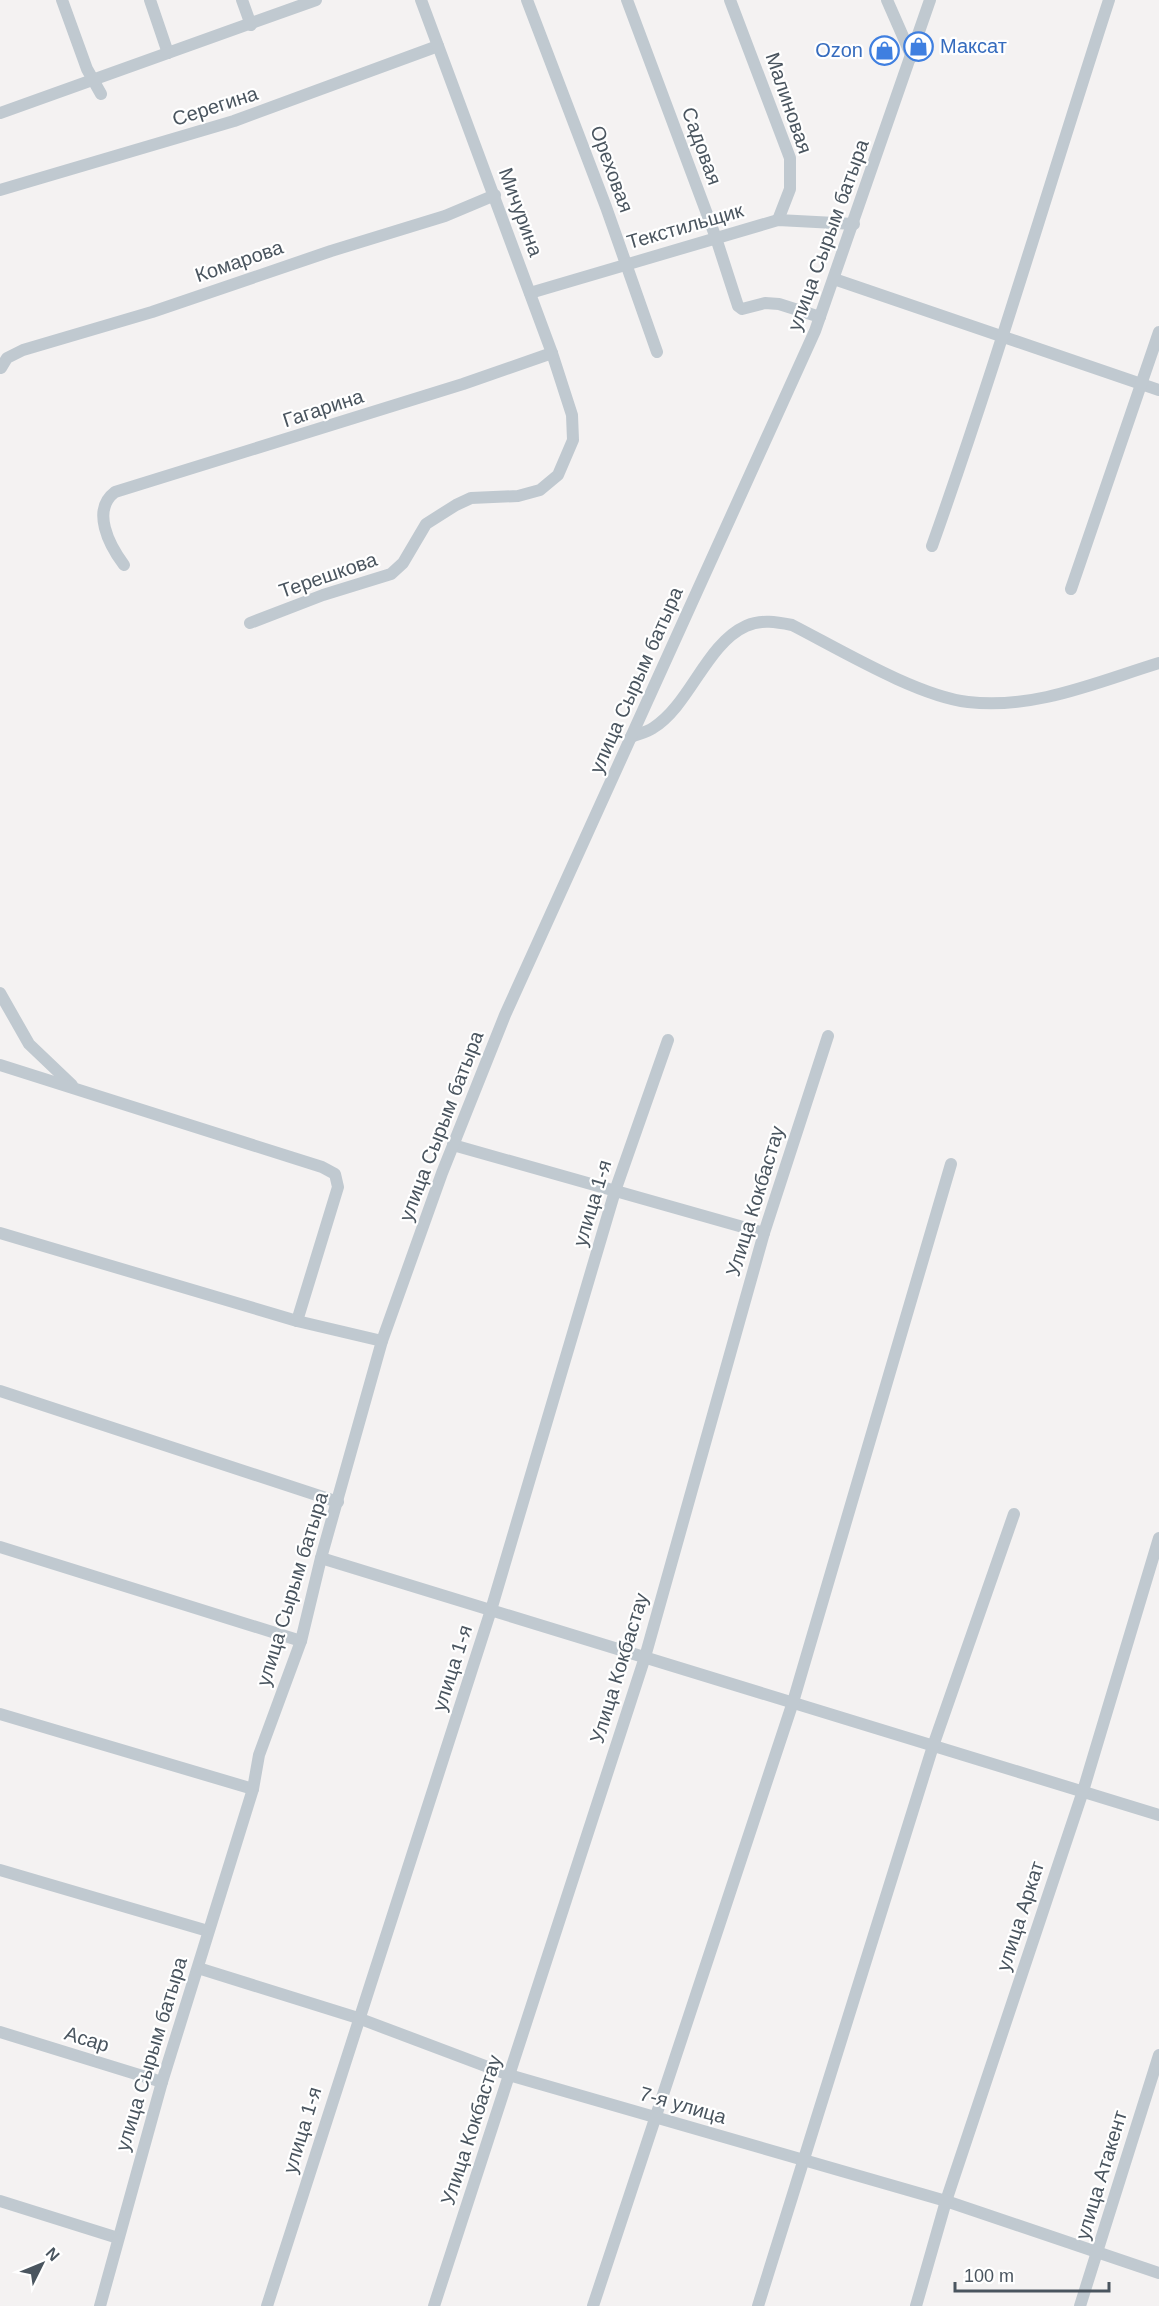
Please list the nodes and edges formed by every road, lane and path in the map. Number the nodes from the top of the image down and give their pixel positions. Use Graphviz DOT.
graph roads {
  1 [pos="62,0"];
  2 [pos="150,0"];
  3 [pos="242,0"];
  4 [pos="316,0"];
  5 [pos="421,0"];
  6 [pos="527,0"];
  7 [pos="627,0"];
  8 [pos="730,0"];
  9 [pos="887,0"];
  10 [pos="930,0"];
  11 [pos="1109,0"];
  12 [pos="251,25"];
  13 [pos="438,46"];
  14 [pos="168,53"];
  15 [pos="912,57"];
  16 [pos="93,81"];
  17 [pos="101,94"];
  18 [pos="0,113"];
  19 [pos="0,190"];
  20 [pos="495,195"];
  21 [pos="778,220"];
  22 [pos="854,224"];
  23 [pos="716,238"];
  24 [pos="626,263"];
  25 [pos="834,279"];
  26 [pos="530,293"];
  27 [pos="820,317"];
  28 [pos="1159,332"];
  29 [pos="1000,336"];
  30 [pos="657,352"];
  31 [pos="552,353"];
  32 [pos="1,368"];
  33 [pos="1142,384"];
  34 [pos="1159,390"];
  35 [pos="573,440"];
  36 [pos="932,546"];
  37 [pos="124,565"];
  38 [pos="1071,589"];
  39 [pos="250,623"];
  40 [pos="1159,663"];
  41 [pos="631,737"];
  42 [pos="0,993"];
  43 [pos="828,1036"];
  44 [pos="668,1040"];
  45 [pos="0,1065"];
  46 [pos="75,1088"];
  47 [pos="453,1145"];
  48 [pos="951,1164"];
  49 [pos="615,1191"];
  50 [pos="0,1233"];
  51 [pos="764,1233"];
  52 [pos="297,1321"];
  53 [pos="382,1341"];
  54 [pos="0,1391"];
  55 [pos="338,1502"];
  56 [pos="1014,1514"];
  57 [pos="1159,1538"];
  58 [pos="0,1547"];
  59 [pos="321,1558"];
  60 [pos="491,1610"];
  61 [pos="301,1641"];
  62 [pos="645,1657"];
  63 [pos="792,1702"];
  64 [pos="0,1714"];
  65 [pos="933,1746"];
  66 [pos="254,1789"];
  67 [pos="1083,1791"];
  68 [pos="1159,1815"];
  69 [pos="0,1870"];
  70 [pos="208,1931"];
  71 [pos="198,1968"];
  72 [pos="358,2018"];
  73 [pos="0,2032"];
  74 [pos="1159,2055"];
  75 [pos="509,2075"];
  76 [pos="162,2082"];
  77 [pos="657,2117"];
  78 [pos="802,2159"];
  79 [pos="0,2201"];
  80 [pos="946,2201"];
  81 [pos="118,2238"];
  82 [pos="1098,2251"];
  83 [pos="1159,2273"];
  84 [pos="100,2306"];
  85 [pos="267,2306"];
  86 [pos="434,2306"];
  87 [pos="593,2306"];
  88 [pos="758,2306"];
  89 [pos="916,2306"];
  90 [pos="1080,2306"];
  1 -- 16 [label="street"];
  2 -- 14 [label="street"];
  3 -- 12 [label="street"];
  4 -- 12 [label="street"];
  5 -- 13 [label="street, Мичурина"];
  6 -- 24 [label="street, Ореховая"];
  7 -- 23 [label="street, Садовая"];
  8 -- 21 [label="street, Малиновая"];
  9 -- 15 [label="street"];
  10 -- 15 [label="street, улица Сырым батыра"];
  11 -- 29 [label="street"];
  12 -- 14 [label="street"];
  13 -- 19 [label="street, Серегина"];
  13 -- 20 [label="street, Мичурина"];
  14 -- 16 [label="street"];
  15 -- 22 [label="street, улица Сырым батыра"];
  16 -- 17 [label="street"];
  16 -- 18 [label="street"];
  20 -- 26 [label="street, Мичурина"];
  20 -- 32 [label="street, Комарова"];
  21 -- 22 [label="street, Текстильщик"];
  21 -- 23 [label="street, Текстильщик"];
  22 -- 25 [label="street, улица Сырым батыра"];
  23 -- 24 [label="street, Текстильщик"];
  23 -- 27 [label="street, Садовая"];
  24 -- 26 [label="street, Текстильщик"];
  24 -- 30 [label="street, Ореховая"];
  25 -- 27 [label="street, улица Сырым батыра"];
  25 -- 29 [label="street"];
  26 -- 31 [label="street, Мичурина"];
  27 -- 41 [label="street, улица Сырым батыра"];
  28 -- 33 [label="street"];
  29 -- 33 [label="street"];
  29 -- 36 [label="street"];
  31 -- 35 [label="street, Мичурина"];
  31 -- 37 [label="street, Гагарина"];
  33 -- 34 [label="street"];
  33 -- 38 [label="street"];
  35 -- 39 [label="street, Терешкова"];
  40 -- 41 [label="street"];
  41 -- 47 [label="street, улица Сырым батыра"];
  42 -- 46 [label="street"];
  43 -- 51 [label="street, Улица Кокбастау"];
  44 -- 49 [label="street, улица 1-я"];
  45 -- 46 [label="street"];
  46 -- 52 [label="street"];
  47 -- 49 [label="street"];
  47 -- 53 [label="street, улица Сырым батыра"];
  48 -- 63 [label="street"];
  49 -- 51 [label="street"];
  49 -- 60 [label="street, улица 1-я"];
  50 -- 52 [label="street"];
  51 -- 62 [label="street, Улица Кокбастау"];
  52 -- 53 [label="street"];
  53 -- 55 [label="street, улица Сырым батыра"];
  54 -- 55 [label="street"];
  55 -- 59 [label="street, улица Сырым батыра"];
  56 -- 65 [label="street"];
  57 -- 67 [label="street, улица Аркат"];
  58 -- 61 [label="street"];
  59 -- 60 [label="street"];
  59 -- 61 [label="street, улица Сырым батыра"];
  60 -- 62 [label="street"];
  60 -- 72 [label="street, улица 1-я"];
  61 -- 66 [label="street, улица Сырым батыра"];
  62 -- 63 [label="street"];
  62 -- 75 [label="street, Улица Кокбастау"];
  63 -- 65 [label="street"];
  63 -- 77 [label="street"];
  64 -- 66 [label="street"];
  65 -- 67 [label="street"];
  65 -- 78 [label="street"];
  66 -- 70 [label="street, улица Сырым батыра"];
  67 -- 68 [label="street"];
  67 -- 80 [label="street, улица Аркат"];
  69 -- 70 [label="street"];
  70 -- 71 [label="street, улица Сырым батыра"];
  71 -- 72 [label="street, 7-я улица"];
  71 -- 76 [label="street, улица Сырым батыра"];
  72 -- 75 [label="street, 7-я улица"];
  72 -- 85 [label="street, улица 1-я"];
  73 -- 76 [label="street, Асар"];
  74 -- 82 [label="street, улица Атакент"];
  75 -- 77 [label="street, 7-я улица"];
  75 -- 86 [label="street, Улица Кокбастау"];
  76 -- 81 [label="street, улица Сырым батыра"];
  77 -- 78 [label="street, 7-я улица"];
  77 -- 87 [label="street"];
  78 -- 80 [label="street, 7-я улица"];
  78 -- 88 [label="street"];
  79 -- 81 [label="street"];
  80 -- 82 [label="street, 7-я улица"];
  80 -- 89 [label="street, улица Аркат"];
  81 -- 84 [label="street, улица Сырым батыра"];
  82 -- 83 [label="street, 7-я улица"];
  82 -- 90 [label="street, улица Атакент"];
}
